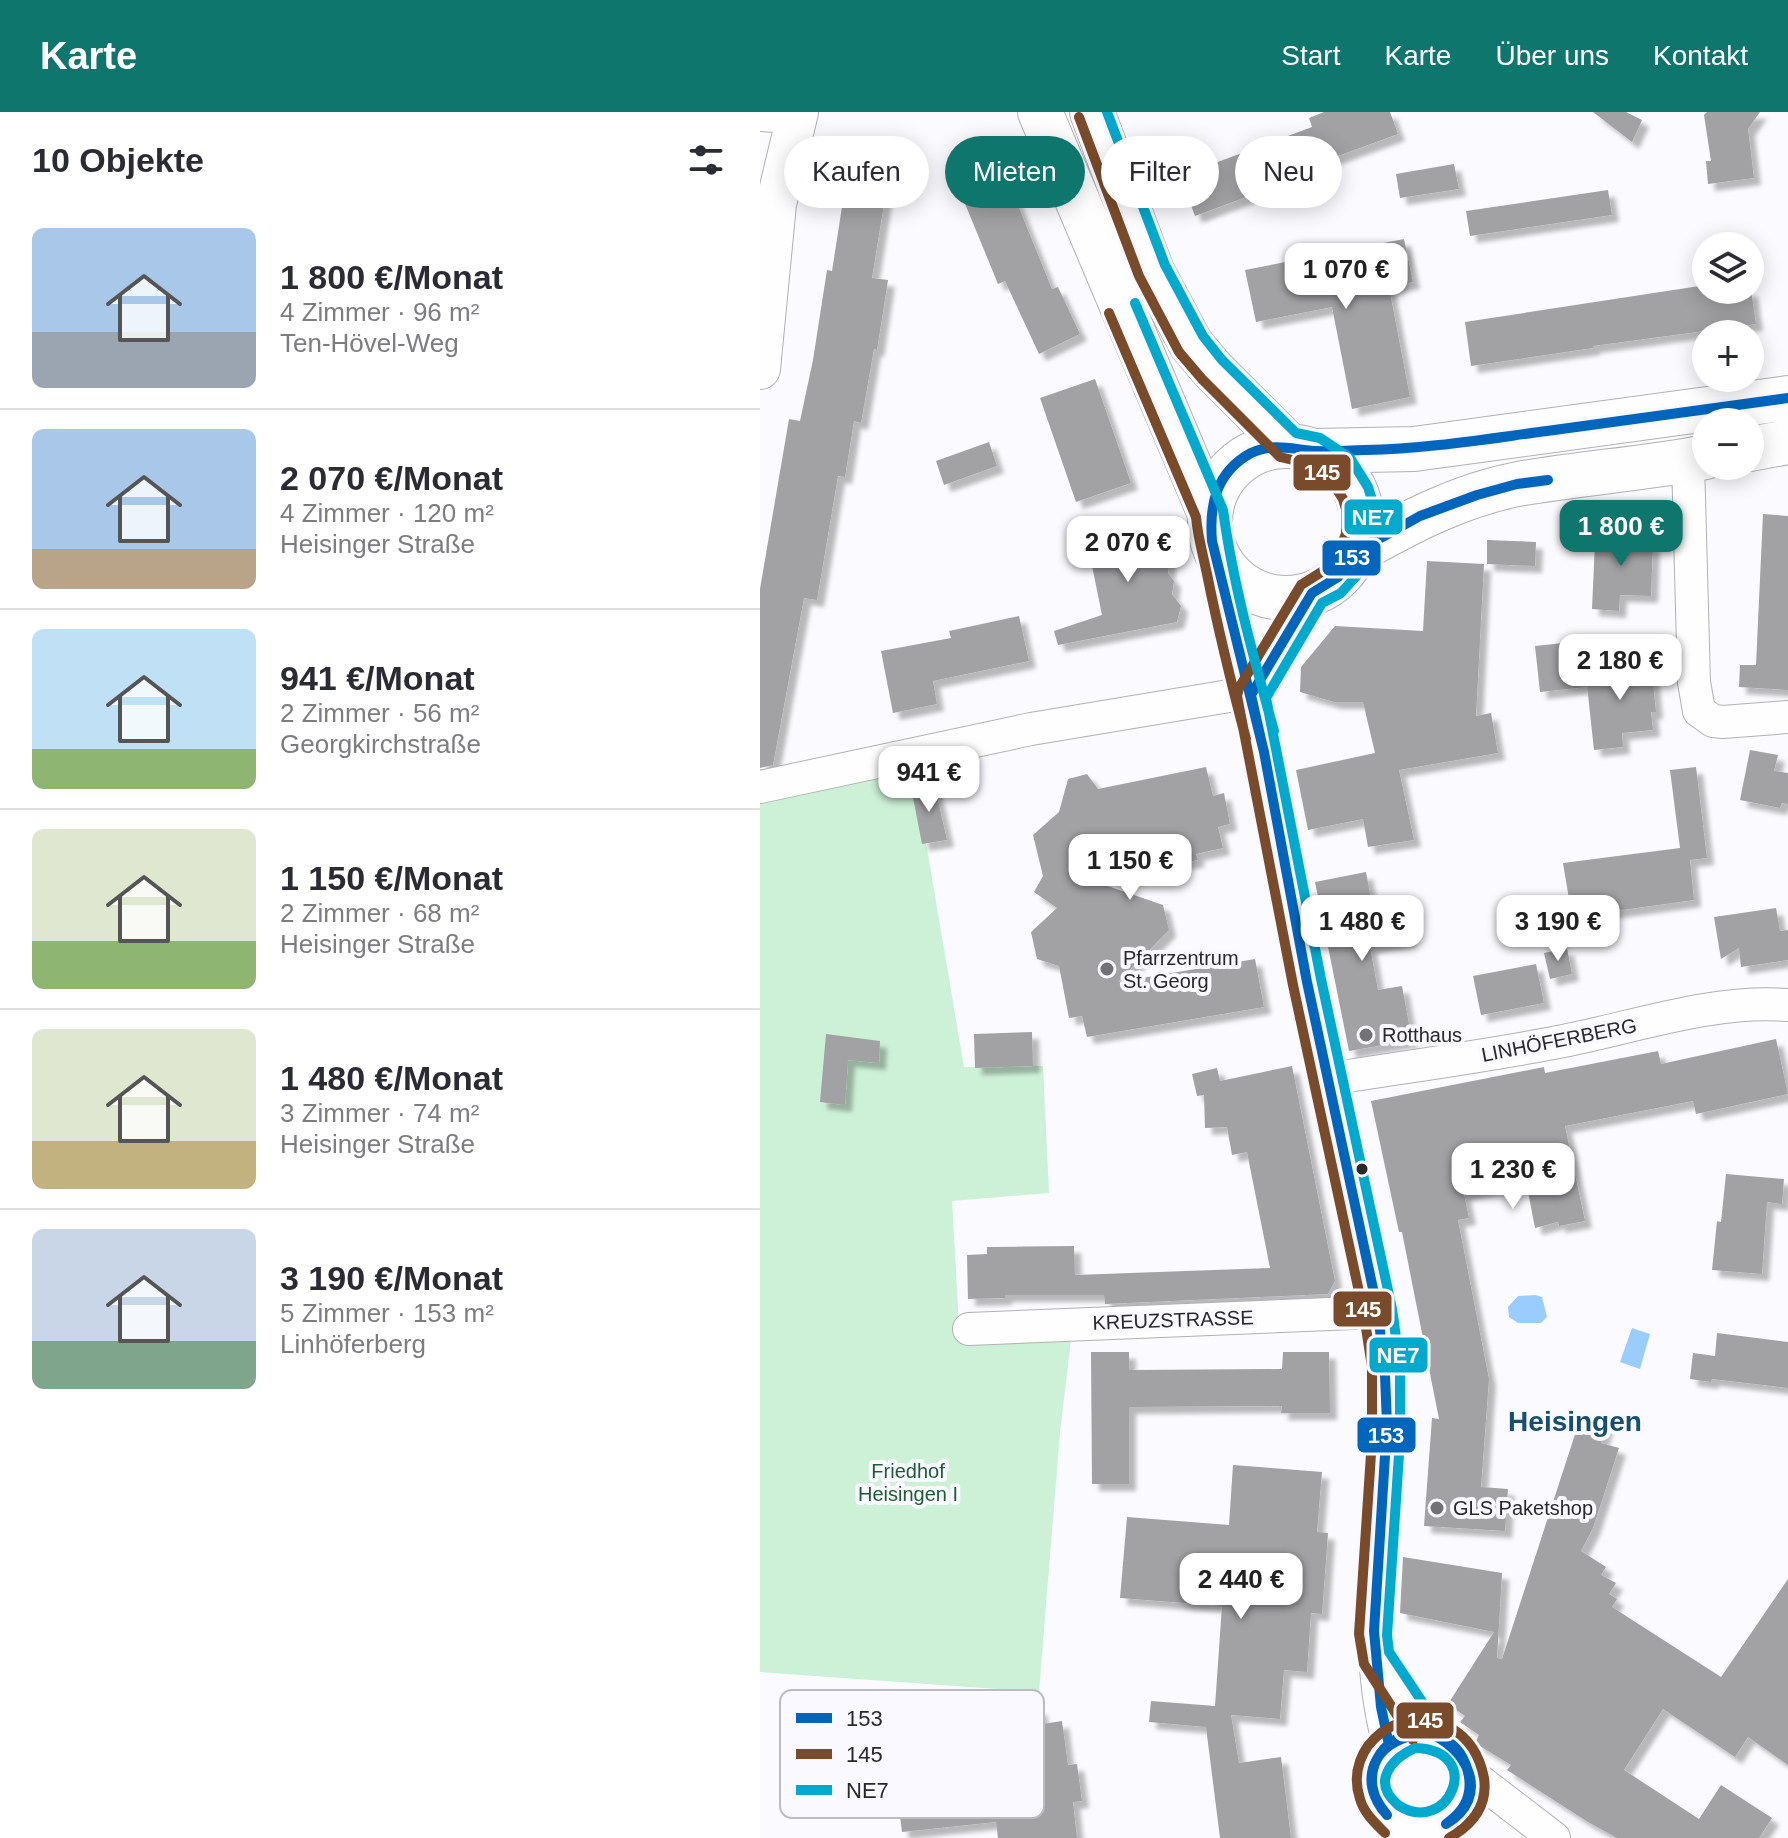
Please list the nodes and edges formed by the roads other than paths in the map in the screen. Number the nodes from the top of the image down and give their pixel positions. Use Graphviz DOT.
graph roads {
  1 [pos="1040,112"];
  2 [pos="1092,112"];
  3 [pos="790,114"];
  4 [pos="760,369"];
  5 [pos="1788,398"];
  6 [pos="1788,442"];
  7 [pos="1764,446"];
  8 [pos="1302,448"];
  9 [pos="1692,460"];
  10 [pos="1697,480"];
  11 [pos="1210,514"];
  12 [pos="1356,552"];
  13 [pos="1219,562"];
  14 [pos="1312,593"];
  15 [pos="1251,695"];
  16 [pos="1788,717"];
  17 [pos="760,787"];
  18 [pos="1788,1005"];
  19 [pos="1329,1079"];
  20 [pos="1378,1312"];
  21 [pos="969,1329"];
  22 [pos="1376,1657"];
  23 [pos="1425,1732"];
  24 [pos="1389,1745"];
  25 [pos="1468,1772"];
  26 [pos="1460,1814"];
  27 [pos="1376,1824"];
  28 [pos="1413,1834"];
  29 [pos="1548,1834"];
  1 -- 11 [label="main road"];
  2 -- 8 [label="main road"];
  3 -- 4 [label="street"];
  5 -- 8 [label="main road"];
  6 -- 7 [label="main road"];
  8 -- 11 [label="main road"];
  8 -- 12 [label="main road"];
  9 -- 12 [label="main road"];
  10 -- 16 [label="street"];
  11 -- 13 [label="main road"];
  12 -- 14 [label="main road"];
  13 -- 14 [label="main road"];
  13 -- 15 [label="street"];
  14 -- 15 [label="street"];
  15 -- 17 [label="street"];
  15 -- 19 [label="street"];
  18 -- 19 [label="street, LINHÖFERBERG"];
  19 -- 20 [label="street"];
  20 -- 21 [label="street, KREUZSTRASSE"];
  20 -- 22 [label="street"];
  22 -- 23 [label="street"];
  22 -- 24 [label="street"];
  23 -- 24 [label="street"];
  23 -- 25 [label="street"];
  24 -- 27 [label="street"];
  25 -- 26 [label="street"];
  25 -- 29 [label="street"];
  26 -- 28 [label="street"];
  26 -- 29 [label="street"];
  27 -- 28 [label="street"];
}
